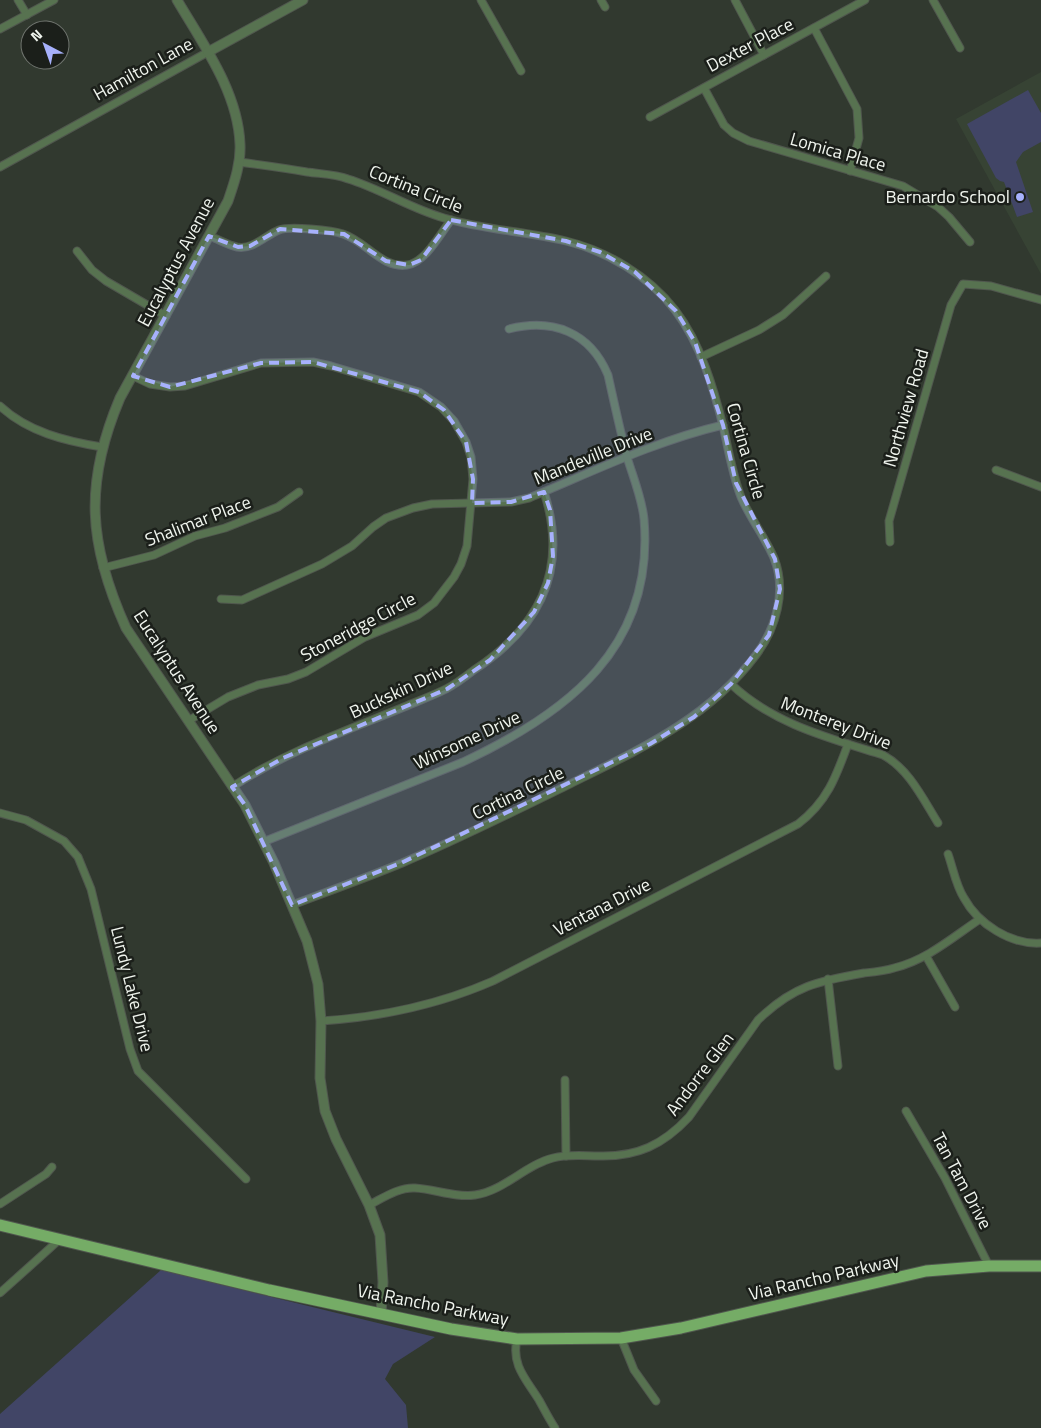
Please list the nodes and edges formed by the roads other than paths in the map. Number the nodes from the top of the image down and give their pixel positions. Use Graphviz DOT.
graph roads {
  1 [pos="18,0"];
  2 [pos="54,0"];
  3 [pos="177,0"];
  4 [pos="303,0"];
  5 [pos="481,0"];
  6 [pos="735,0"];
  7 [pos="863,0"];
  8 [pos="933,0"];
  9 [pos="27,15"];
  10 [pos="0,28"];
  11 [pos="814,28"];
  12 [pos="960,48"];
  13 [pos="208,52"];
  14 [pos="764,55"];
  15 [pos="521,71"];
  16 [pos="704,88"];
  17 [pos="650,117"];
  18 [pos="239,162"];
  19 [pos="0,167"];
  20 [pos="850,171"];
  21 [pos="451,220"];
  22 [pos="209,236"];
  23 [pos="970,242"];
  24 [pos="77,250"];
  25 [pos="826,276"];
  26 [pos="1041,300"];
  27 [pos="166,316"];
  28 [pos="509,329"];
  29 [pos="701,357"];
  30 [pos="133,376"];
  31 [pos="0,406"];
  32 [pos="723,425"];
  33 [pos="102,447"];
  34 [pos="628,457"];
  35 [pos="996,470"];
  36 [pos="1041,487"];
  37 [pos="299,492"];
  38 [pos="544,492"];
  39 [pos="472,502"];
  40 [pos="890,542"];
  41 [pos="103,568"];
  42 [pos="221,599"];
  43 [pos="731,684"];
  44 [pos="188,721"];
  45 [pos="848,744"];
  46 [pos="232,787"];
  47 [pos="0,813"];
  48 [pos="938,823"];
  49 [pos="263,842"];
  50 [pos="948,854"];
  51 [pos="292,905"];
  52 [pos="980,918"];
  53 [pos="1041,943"];
  54 [pos="926,956"];
  55 [pos="828,979"];
  56 [pos="955,1007"];
  57 [pos="321,1021"];
  58 [pos="838,1066"];
  59 [pos="565,1080"];
  60 [pos="906,1111"];
  61 [pos="566,1156"];
  62 [pos="52,1167"];
  63 [pos="246,1180"];
  64 [pos="0,1204"];
  65 [pos="369,1205"];
  66 [pos="0,1225"];
  67 [pos="59,1240"];
  68 [pos="989,1266"];
  69 [pos="1041,1266"];
  70 [pos="0,1293"];
  71 [pos="381,1314"];
  72 [pos="621,1338"];
  73 [pos="517,1339"];
  74 [pos="656,1401"];
  75 [pos="554,1428"];
  1 -- 9 [label="street"];
  2 -- 9 [label="street"];
  3 -- 13 [label="street, Eucalyptus Avenue"];
  4 -- 13 [label="street, Hamilton Lane"];
  5 -- 15 [label="street"];
  6 -- 14 [label="street"];
  7 -- 11 [label="street, Dexter Place"];
  8 -- 12 [label="street"];
  9 -- 10 [label="street"];
  11 -- 14 [label="street, Dexter Place"];
  11 -- 20 [label="street"];
  13 -- 18 [label="street, Eucalyptus Avenue"];
  13 -- 19 [label="street, Hamilton Lane"];
  14 -- 16 [label="street, Dexter Place"];
  16 -- 17 [label="street, Dexter Place"];
  16 -- 20 [label="street, Lomica Place"];
  18 -- 21 [label="street, Cortina Circle"];
  18 -- 22 [label="street, Eucalyptus Avenue"];
  20 -- 23 [label="street, Lomica Place"];
  21 -- 22 [label="street"];
  21 -- 29 [label="street, Cortina Circle"];
  22 -- 27 [label="street, Eucalyptus Avenue"];
  24 -- 27 [label="street"];
  25 -- 29 [label="street"];
  26 -- 40 [label="street, Northview Road"];
  27 -- 30 [label="street, Eucalyptus Avenue"];
  28 -- 34 [label="street, Winsome Drive"];
  29 -- 32 [label="street, Cortina Circle"];
  30 -- 33 [label="street, Eucalyptus Avenue"];
  30 -- 39 [label="street, Stoneridge Circle"];
  31 -- 33 [label="street"];
  32 -- 34 [label="street, Mandeville Drive"];
  32 -- 43 [label="street, Cortina Circle"];
  33 -- 41 [label="street, Eucalyptus Avenue"];
  34 -- 38 [label="street, Mandeville Drive"];
  34 -- 49 [label="street, Winsome Drive"];
  35 -- 36 [label="street"];
  37 -- 41 [label="street, Shalimar Place"];
  38 -- 39 [label="street, Mandeville Drive"];
  38 -- 46 [label="street, Buckskin Drive"];
  39 -- 42 [label="street, Mandeville Drive"];
  39 -- 44 [label="street, Stoneridge Circle"];
  41 -- 44 [label="street, Eucalyptus Avenue"];
  43 -- 45 [label="street, Monterey Drive"];
  43 -- 51 [label="street, Cortina Circle"];
  44 -- 46 [label="street, Eucalyptus Avenue"];
  45 -- 48 [label="street, Monterey Drive"];
  45 -- 57 [label="street, Ventana Drive"];
  46 -- 49 [label="street, Eucalyptus Avenue"];
  47 -- 63 [label="street, Lundy Lake Drive"];
  49 -- 51 [label="street, Eucalyptus Avenue"];
  50 -- 52 [label="street"];
  51 -- 57 [label="street, Eucalyptus Avenue"];
  52 -- 53 [label="street"];
  52 -- 54 [label="street, Andorre Glen"];
  54 -- 55 [label="street, Andorre Glen"];
  54 -- 56 [label="street"];
  55 -- 58 [label="street"];
  55 -- 61 [label="street, Andorre Glen"];
  57 -- 65 [label="street, Eucalyptus Avenue"];
  59 -- 61 [label="street"];
  60 -- 68 [label="street, Tan Tam Drive"];
  61 -- 65 [label="street, Andorre Glen"];
  62 -- 64 [label="street"];
  65 -- 71 [label="street, Eucalyptus Avenue"];
  66 -- 67 [label="main road, Via Rancho Parkway"];
  67 -- 70 [label="street"];
  67 -- 71 [label="main road, Via Rancho Parkway"];
  68 -- 69 [label="main road, Via Rancho Parkway"];
  68 -- 72 [label="main road, Via Rancho Parkway"];
  71 -- 73 [label="main road, Via Rancho Parkway"];
  72 -- 73 [label="main road, Via Rancho Parkway"];
  72 -- 74 [label="street"];
  73 -- 75 [label="street"];
}
